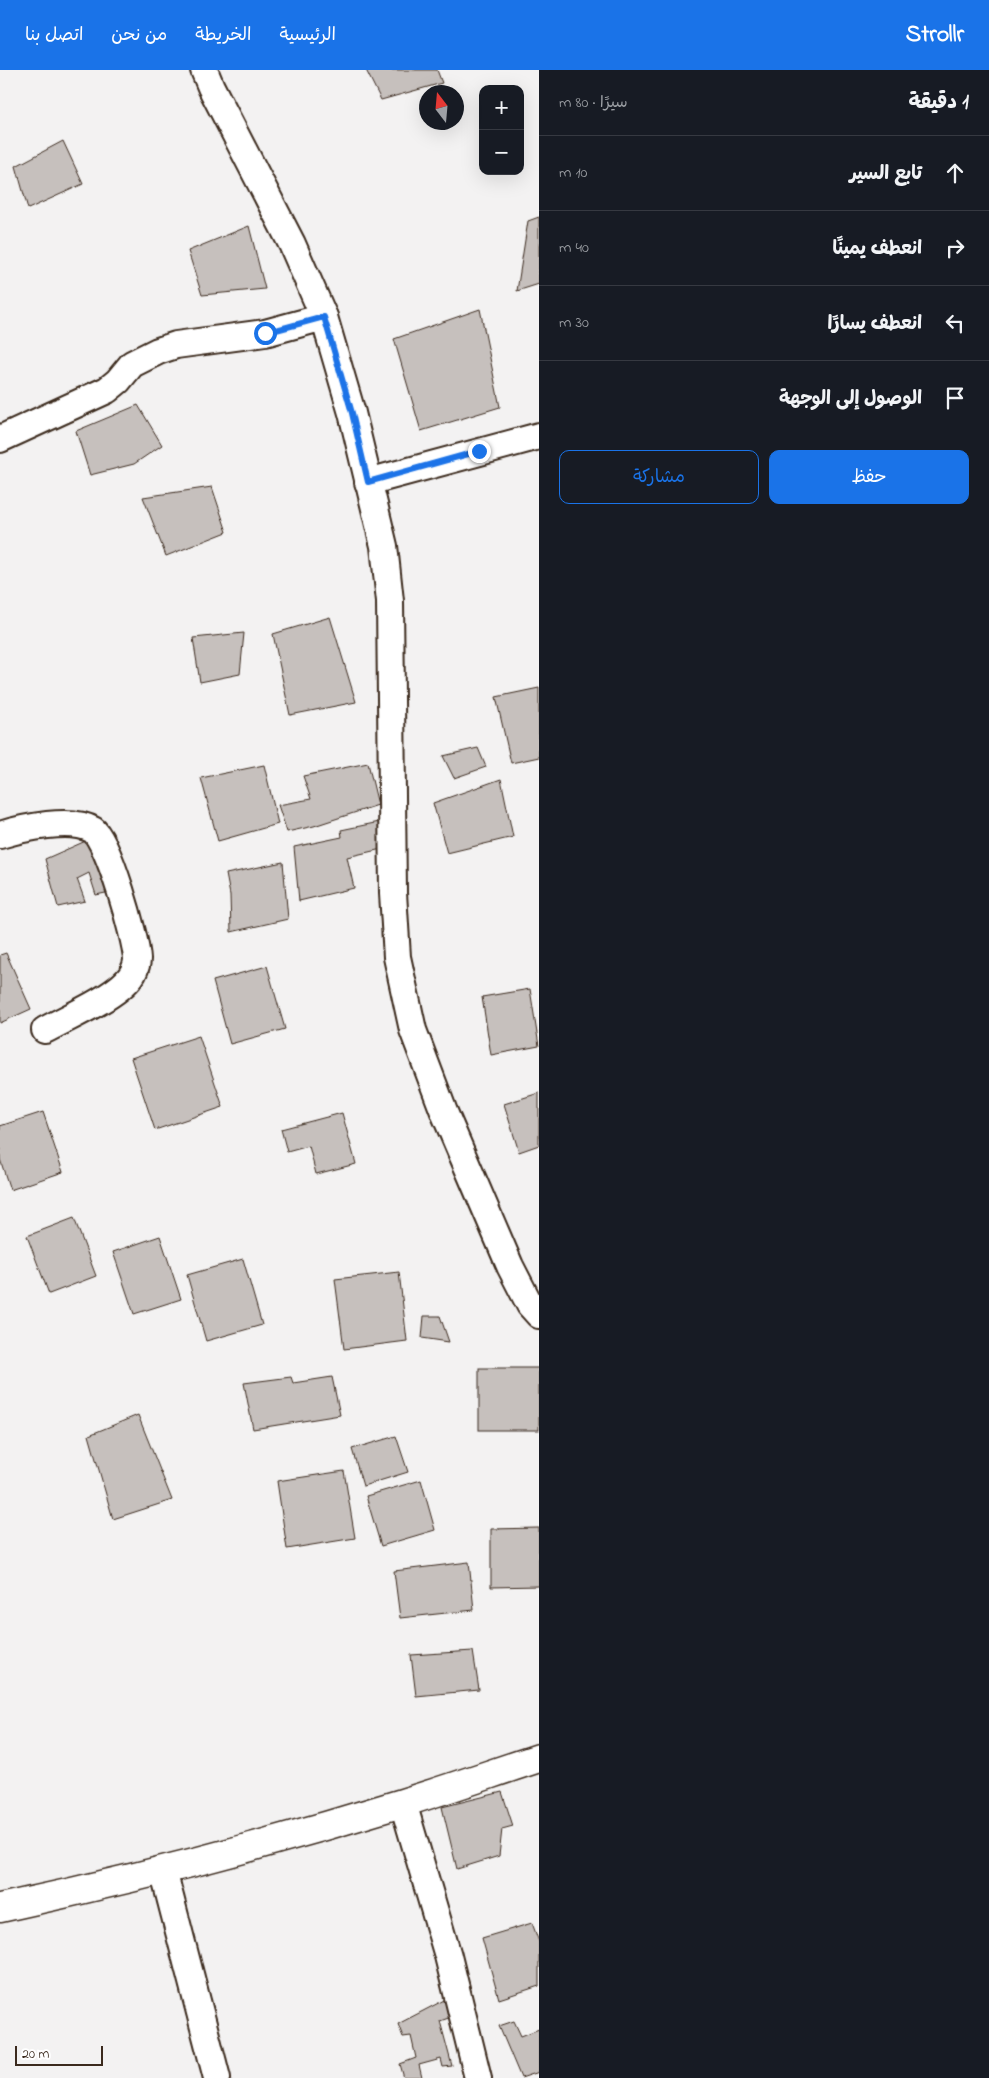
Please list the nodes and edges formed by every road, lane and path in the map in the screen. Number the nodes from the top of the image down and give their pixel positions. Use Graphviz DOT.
graph roads {
  1 [pos="204,70"];
  2 [pos="324,317"];
  3 [pos="539,436"];
  4 [pos="0,439"];
  5 [pos="368,482"];
  6 [pos="0,835"];
  7 [pos="44,1030"];
  8 [pos="539,1315"];
  9 [pos="539,1758"];
  10 [pos="403,1803"];
  11 [pos="163,1870"];
  12 [pos="0,1908"];
  13 [pos="217,2078"];
  14 [pos="478,2078"];
  1 -- 2 [label="street"];
  2 -- 4 [label="street"];
  2 -- 5 [label="street"];
  3 -- 5 [label="street"];
  5 -- 8 [label="street"];
  6 -- 7 [label="street"];
  9 -- 10 [label="street"];
  10 -- 11 [label="street"];
  10 -- 14 [label="street"];
  11 -- 12 [label="street"];
  11 -- 13 [label="street"];
}
